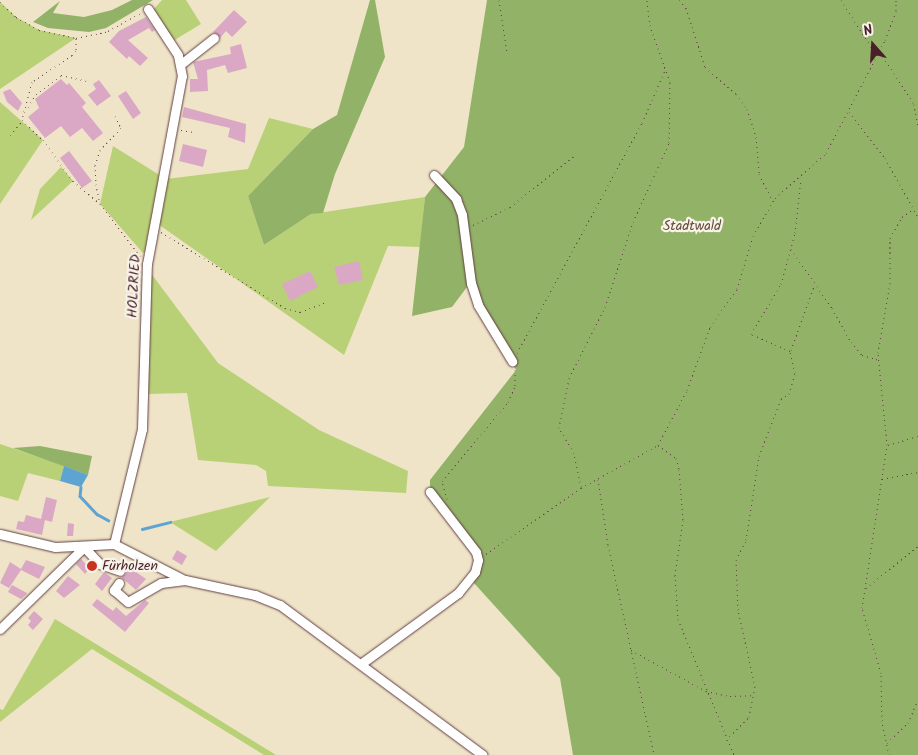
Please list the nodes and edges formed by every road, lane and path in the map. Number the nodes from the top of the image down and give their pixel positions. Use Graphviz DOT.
graph roads {
  1 [pos="499,0"];
  2 [pos="647,0"];
  3 [pos="679,0"];
  4 [pos="841,0"];
  5 [pos="896,0"];
  6 [pos="0,2"];
  7 [pos="148,9"];
  8 [pos="76,38"];
  9 [pos="214,38"];
  10 [pos="879,51"];
  11 [pos="507,52"];
  12 [pos="877,56"];
  13 [pos="181,64"];
  14 [pos="665,70"];
  15 [pos="86,82"];
  16 [pos="28,108"];
  17 [pos="848,111"];
  18 [pos="115,116"];
  19 [pos="22,120"];
  20 [pos="918,126"];
  21 [pos="173,129"];
  22 [pos="194,132"];
  23 [pos="10,135"];
  24 [pos="574,156"];
  25 [pos="434,175"];
  26 [pos="801,176"];
  27 [pos="774,202"];
  28 [pos="100,204"];
  29 [pos="912,210"];
  30 [pos="918,217"];
  31 [pos="154,228"];
  32 [pos="464,230"];
  33 [pos="791,248"];
  34 [pos="147,264"];
  35 [pos="814,284"];
  36 [pos="328,301"];
  37 [pos="790,351"];
  38 [pos="879,360"];
  39 [pos="512,361"];
  40 [pos="918,436"];
  41 [pos="658,445"];
  42 [pos="887,445"];
  43 [pos="918,472"];
  44 [pos="598,479"];
  45 [pos="882,479"];
  46 [pos="581,488"];
  47 [pos="430,492"];
  48 [pos="451,505"];
  49 [pos="0,534"];
  50 [pos="114,544"];
  51 [pos="918,546"];
  52 [pos="84,547"];
  53 [pos="482,547"];
  54 [pos="487,554"];
  55 [pos="478,560"];
  56 [pos="120,571"];
  57 [pos="185,580"];
  58 [pos="119,583"];
  59 [pos="866,588"];
  60 [pos="0,630"];
  61 [pos="630,649"];
  62 [pos="362,663"];
  63 [pos="706,691"];
  64 [pos="754,694"];
  65 [pos="918,700"];
  66 [pos="726,740"];
  67 [pos="887,743"];
  68 [pos="483,755"];
  69 [pos="654,755"];
  70 [pos="734,755"];
  71 [pos="890,755"];
  1 -- 11 [label="path"];
  2 -- 14 [label="path"];
  3 -- 27 [label="path"];
  4 -- 12 [label="path"];
  5 -- 10 [label="path"];
  6 -- 8 [label="path"];
  7 -- 8 [label="path"];
  7 -- 13 [label="street"];
  8 -- 16 [label="path"];
  9 -- 13 [label="street"];
  10 -- 12 [label="path"];
  10 -- 20 [label="path"];
  12 -- 17 [label="path"];
  13 -- 21 [label="street, HOLZRIED"];
  14 -- 39 [label="path"];
  14 -- 46 [label="path"];
  15 -- 16 [label="path"];
  16 -- 19 [label="path"];
  17 -- 26 [label="path"];
  17 -- 29 [label="path"];
  18 -- 28 [label="path"];
  19 -- 23 [label="path"];
  19 -- 28 [label="path"];
  21 -- 22 [label="path"];
  21 -- 31 [label="street, HOLZRIED"];
  24 -- 32 [label="path"];
  25 -- 32 [label="street"];
  26 -- 27 [label="path"];
  26 -- 33 [label="path"];
  27 -- 41 [label="path"];
  28 -- 34 [label="path"];
  29 -- 30 [label="path"];
  29 -- 38 [label="path"];
  31 -- 34 [label="street, HOLZRIED"];
  31 -- 36 [label="path"];
  32 -- 39 [label="street"];
  33 -- 35 [label="path"];
  33 -- 37 [label="path"];
  34 -- 50 [label="street, HOLZRIED"];
  35 -- 37 [label="path"];
  35 -- 38 [label="path"];
  37 -- 64 [label="path"];
  38 -- 42 [label="path"];
  39 -- 48 [label="path"];
  40 -- 42 [label="path"];
  41 -- 44 [label="path"];
  41 -- 63 [label="path"];
  42 -- 45 [label="path"];
  43 -- 45 [label="path"];
  44 -- 46 [label="path"];
  44 -- 61 [label="path"];
  45 -- 59 [label="path"];
  46 -- 54 [label="path"];
  47 -- 55 [label="street"];
  49 -- 52 [label="street"];
  50 -- 52 [label="street"];
  50 -- 57 [label="street"];
  51 -- 59 [label="path"];
  52 -- 56 [label="street"];
  52 -- 60 [label="street"];
  53 -- 54 [label="path"];
  54 -- 55 [label="path"];
  55 -- 62 [label="street"];
  57 -- 58 [label="street"];
  57 -- 62 [label="street"];
  59 -- 67 [label="path"];
  61 -- 63 [label="path"];
  61 -- 69 [label="path"];
  62 -- 68 [label="street"];
  63 -- 64 [label="path"];
  63 -- 66 [label="path"];
  64 -- 66 [label="path"];
  65 -- 67 [label="path"];
  66 -- 70 [label="path"];
  67 -- 71 [label="path"];
}
